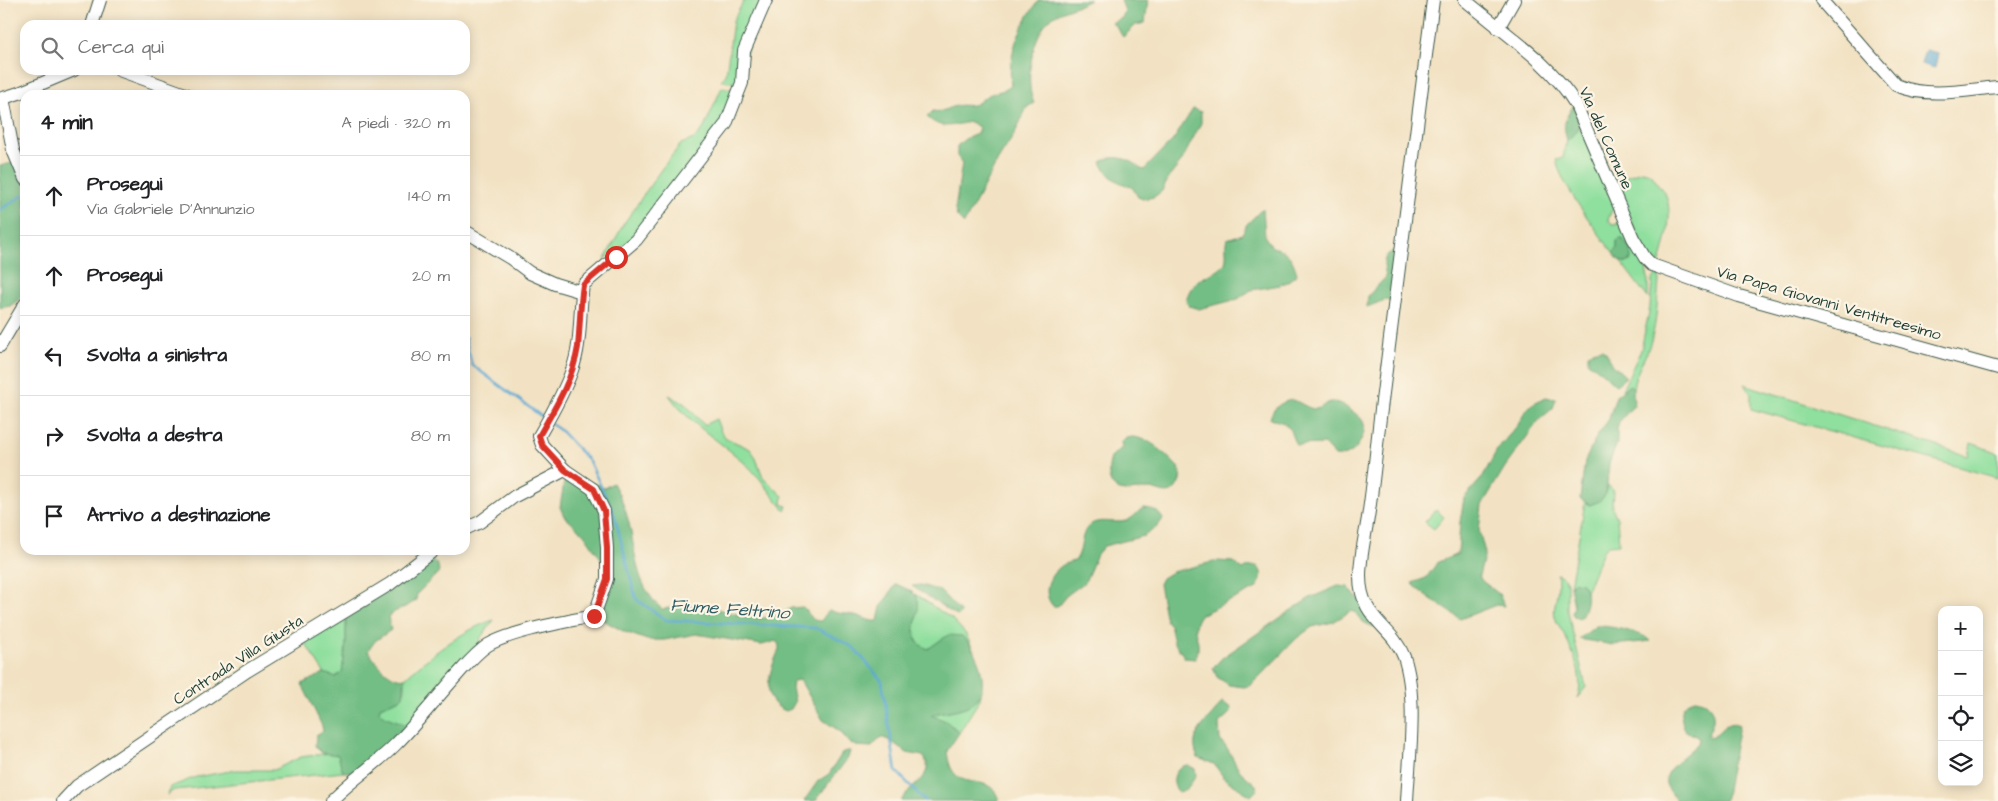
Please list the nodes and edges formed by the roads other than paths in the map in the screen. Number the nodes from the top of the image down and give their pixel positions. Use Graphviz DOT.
graph roads {
  1 [pos="100,0"];
  2 [pos="766,0"];
  3 [pos="1433,0"];
  4 [pos="1465,0"];
  5 [pos="1514,0"];
  6 [pos="1821,0"];
  7 [pos="94,20"];
  8 [pos="1498,28"];
  9 [pos="62,75"];
  10 [pos="133,75"];
  11 [pos="1998,87"];
  12 [pos="27,90"];
  13 [pos="174,90"];
  14 [pos="20,93"];
  15 [pos="2,98"];
  16 [pos="20,169"];
  17 [pos="470,234"];
  18 [pos="1652,265"];
  19 [pos="582,292"];
  20 [pos="20,312"];
  21 [pos="0,346"];
  22 [pos="1998,368"];
  23 [pos="565,470"];
  24 [pos="470,527"];
  25 [pos="428,555"];
  26 [pos="63,801"];
  27 [pos="331,801"];
  28 [pos="1407,801"];
  1 -- 7 [label="street"];
  2 -- 19 [label="street"];
  3 -- 28 [label="street"];
  4 -- 8 [label="street, Via del Comune"];
  5 -- 8 [label="street"];
  6 -- 11 [label="street"];
  8 -- 18 [label="street, Via del Comune"];
  9 -- 12 [label="street"];
  10 -- 13 [label="street"];
  14 -- 15 [label="street"];
  15 -- 16 [label="street"];
  17 -- 19 [label="street"];
  18 -- 22 [label="street, Via Papa Giovanni Ventitreesimo"];
  19 -- 23 [label="street"];
  20 -- 21 [label="street"];
  23 -- 24 [label="street"];
  23 -- 27 [label="street"];
  25 -- 26 [label="street, Contrada Villa Giusta"];
}
